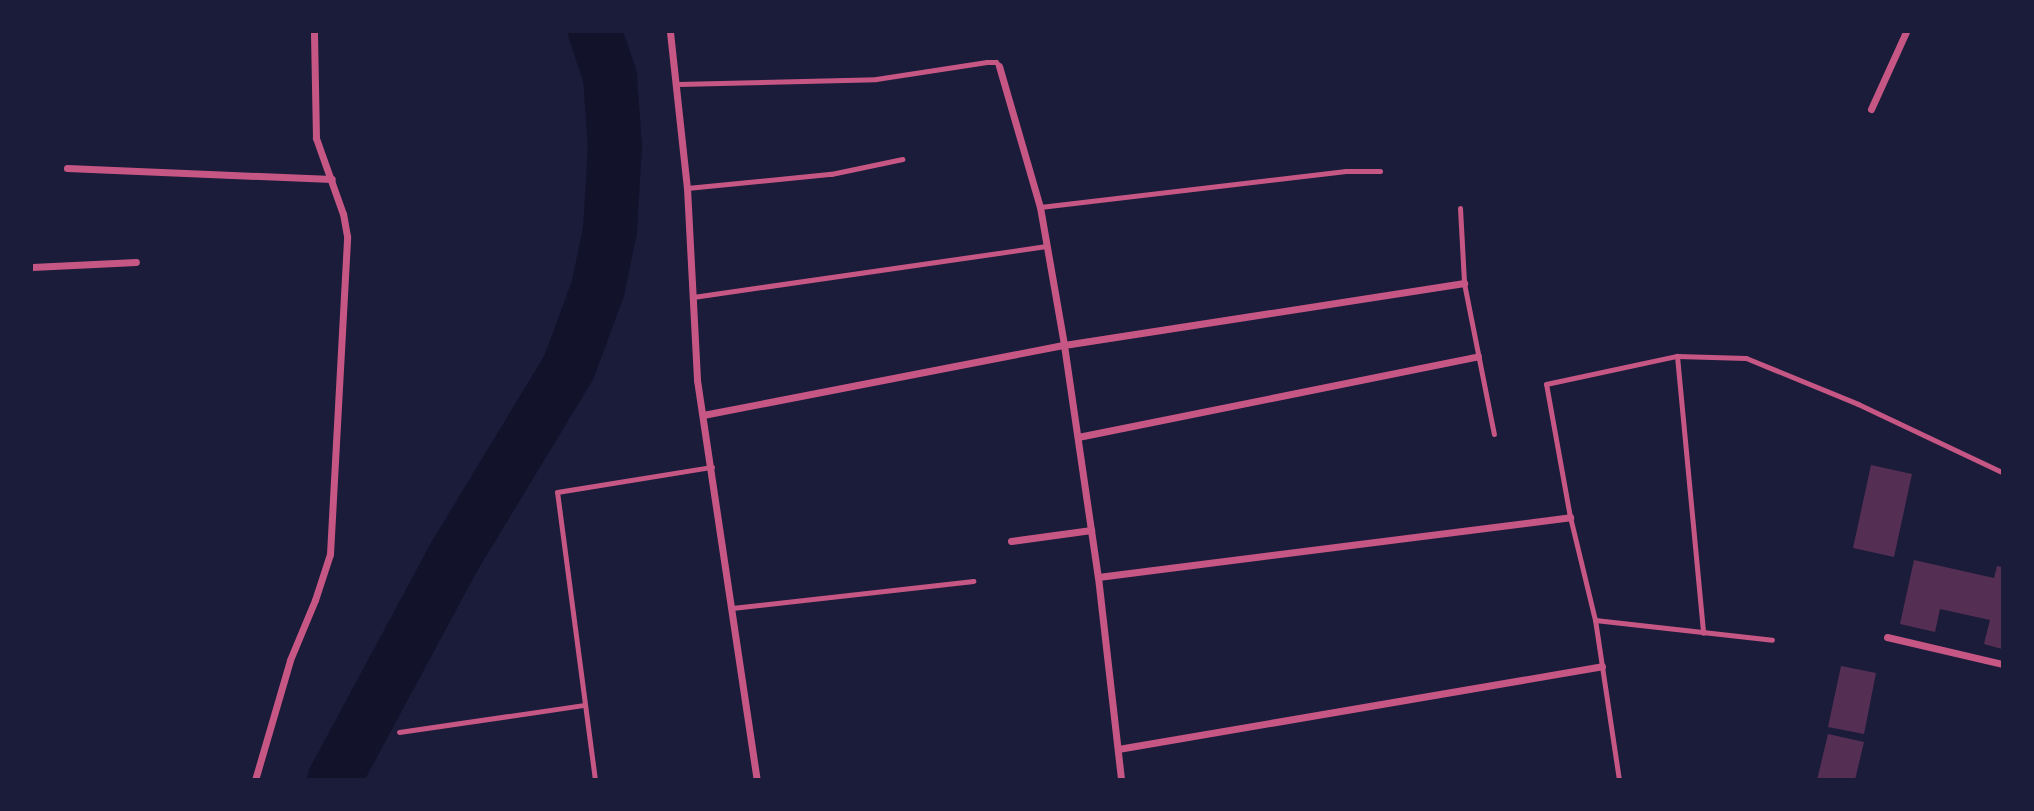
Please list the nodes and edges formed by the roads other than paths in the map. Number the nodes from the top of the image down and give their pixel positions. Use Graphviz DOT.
graph roads {
  1 [pos="314,32"];
  2 [pos="670,32"];
  3 [pos="1906,32"];
  4 [pos="999,66"];
  5 [pos="678,84"];
  6 [pos="1871,109"];
  7 [pos="902,159"];
  8 [pos="67,167"];
  9 [pos="1380,172"];
  10 [pos="332,179"];
  11 [pos="687,188"];
  12 [pos="1040,207"];
  13 [pos="1460,208"];
  14 [pos="1046,246"];
  15 [pos="136,262"];
  16 [pos="32,267"];
  17 [pos="1464,284"];
  18 [pos="693,297"];
  19 [pos="1064,345"];
  20 [pos="1478,356"];
  21 [pos="1677,356"];
  22 [pos="703,415"];
  23 [pos="1494,433"];
  24 [pos="1078,437"];
  25 [pos="712,467"];
  26 [pos="2003,472"];
  27 [pos="1570,517"];
  28 [pos="1091,530"];
  29 [pos="1011,541"];
  30 [pos="1098,577"];
  31 [pos="973,581"];
  32 [pos="732,608"];
  33 [pos="1595,620"];
  34 [pos="1703,633"];
  35 [pos="1888,637"];
  36 [pos="1772,640"];
  37 [pos="2003,664"];
  38 [pos="1602,666"];
  39 [pos="583,705"];
  40 [pos="399,732"];
  41 [pos="1118,750"];
  42 [pos="255,779"];
  43 [pos="595,779"];
  44 [pos="757,779"];
  45 [pos="1121,779"];
  46 [pos="1619,779"];
  1 -- 10 [label="street"];
  2 -- 5 [label="street"];
  3 -- 6 [label="street"];
  4 -- 5 [label="lane"];
  4 -- 12 [label="street"];
  5 -- 11 [label="street"];
  7 -- 11 [label="lane"];
  8 -- 10 [label="street"];
  9 -- 12 [label="lane"];
  10 -- 42 [label="street"];
  11 -- 18 [label="street"];
  12 -- 14 [label="street"];
  13 -- 17 [label="lane"];
  14 -- 18 [label="lane"];
  14 -- 19 [label="street"];
  15 -- 16 [label="street"];
  17 -- 19 [label="street"];
  17 -- 20 [label="lane"];
  18 -- 22 [label="street"];
  19 -- 22 [label="street"];
  19 -- 24 [label="street"];
  20 -- 23 [label="lane"];
  20 -- 24 [label="street"];
  21 -- 26 [label="lane"];
  21 -- 27 [label="lane"];
  21 -- 34 [label="lane"];
  22 -- 25 [label="street"];
  24 -- 28 [label="street"];
  25 -- 32 [label="street"];
  25 -- 39 [label="lane"];
  27 -- 30 [label="street"];
  27 -- 33 [label="lane"];
  28 -- 29 [label="street"];
  28 -- 30 [label="street"];
  30 -- 41 [label="street"];
  31 -- 32 [label="lane"];
  32 -- 44 [label="street"];
  33 -- 34 [label="lane"];
  33 -- 38 [label="lane"];
  34 -- 36 [label="lane"];
  35 -- 37 [label="street"];
  38 -- 41 [label="street"];
  38 -- 46 [label="lane"];
  39 -- 40 [label="lane"];
  39 -- 43 [label="lane"];
  41 -- 45 [label="street"];
}
